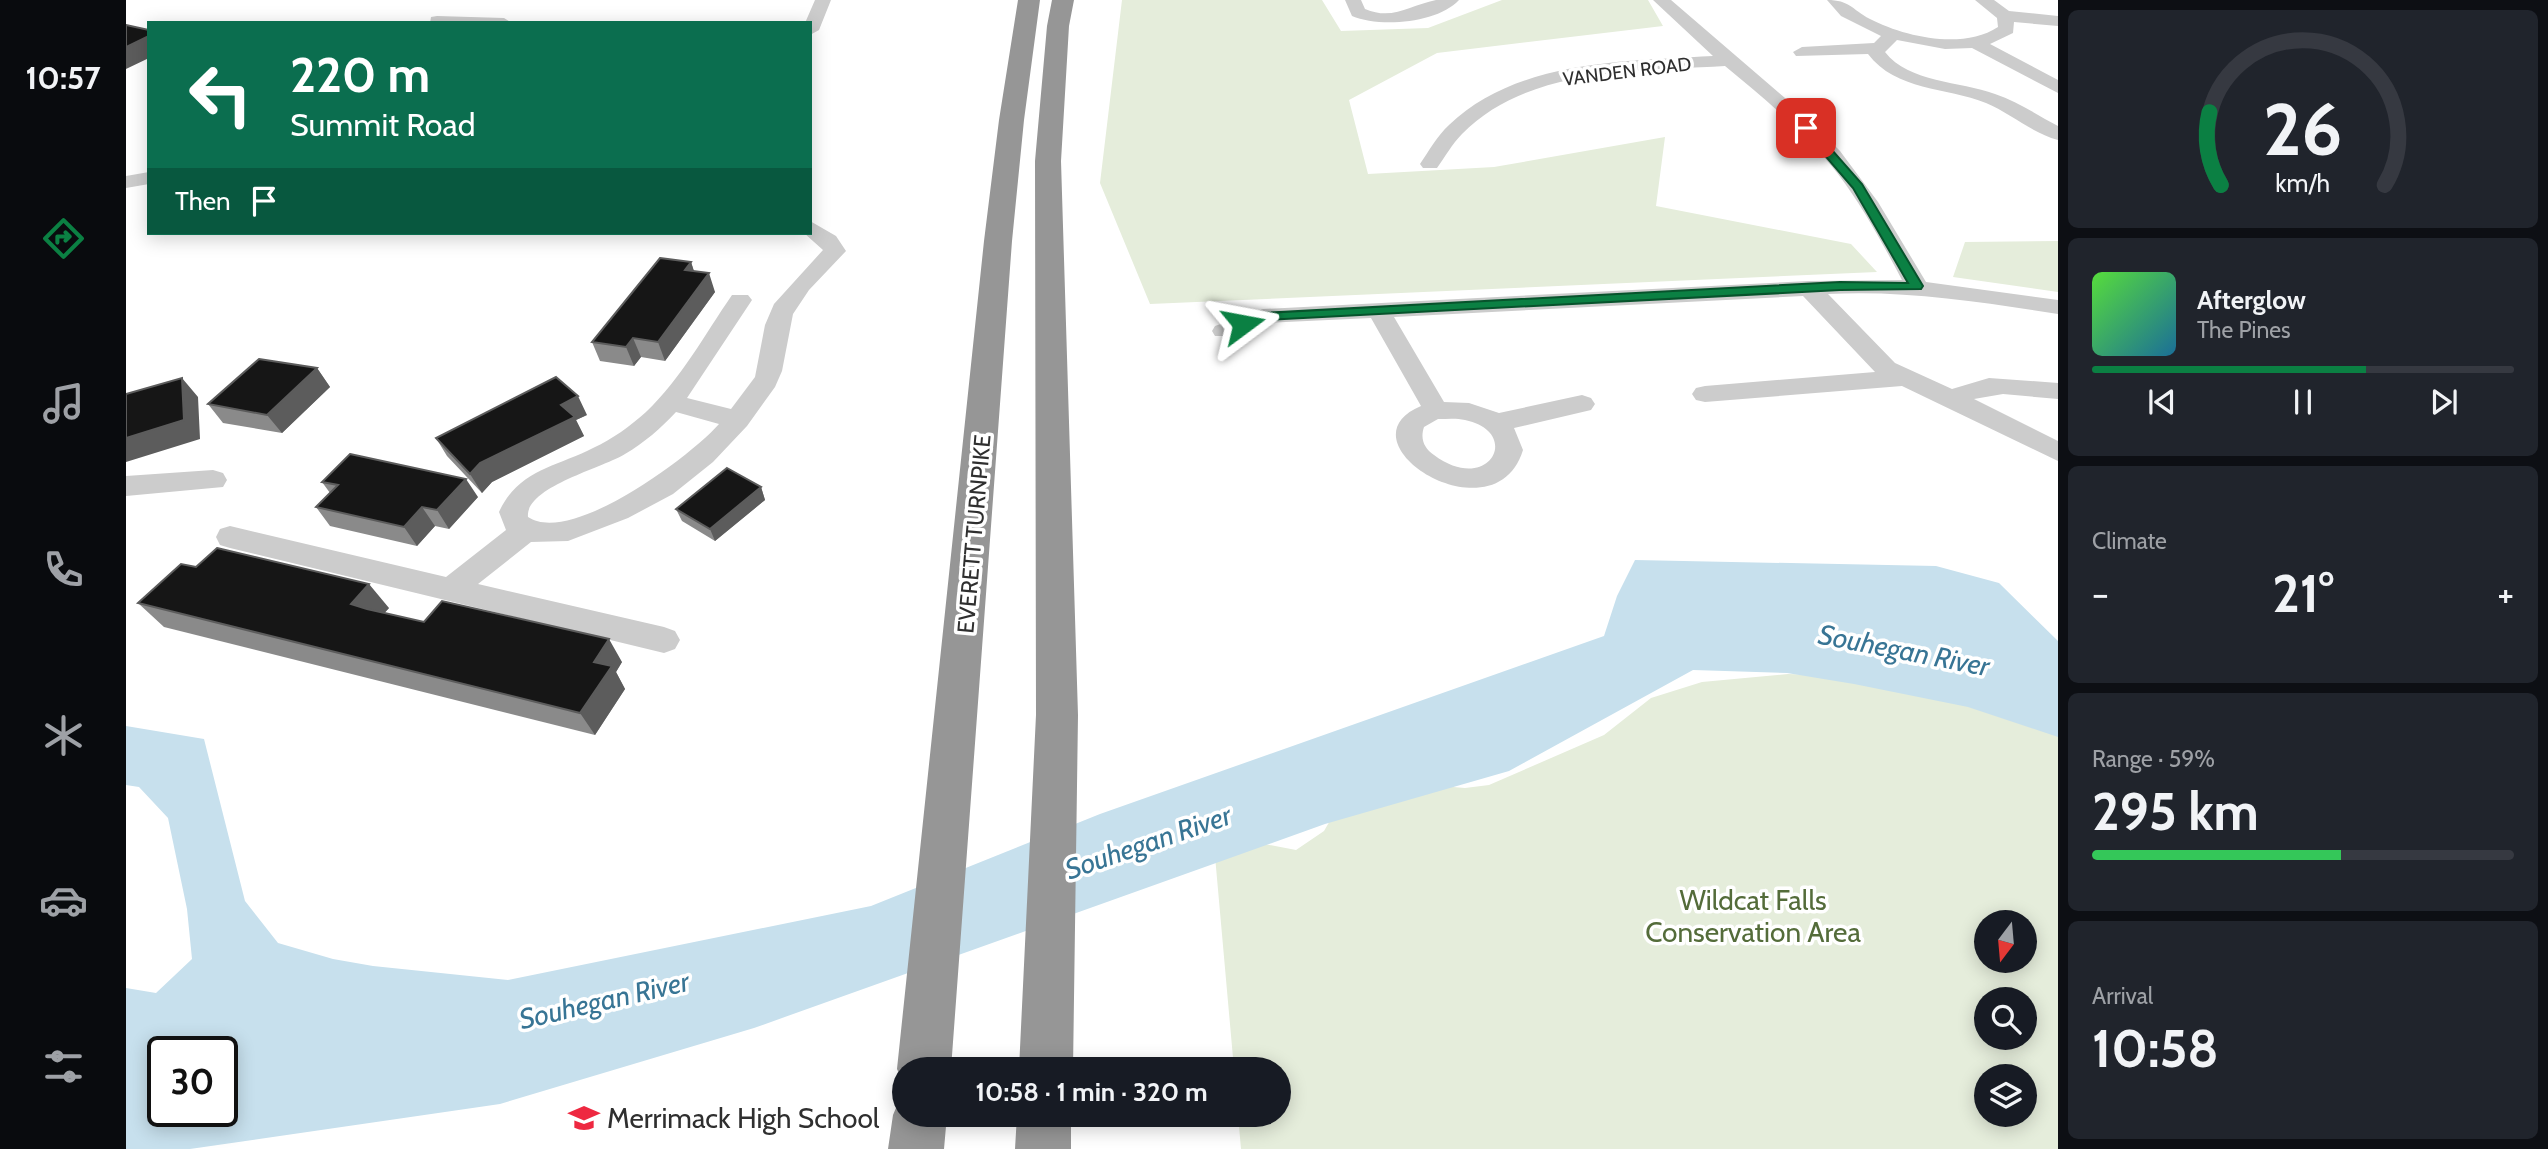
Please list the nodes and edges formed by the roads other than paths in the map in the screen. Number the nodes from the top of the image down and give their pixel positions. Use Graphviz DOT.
graph roads {
  1 [pos="436,0"];
  2 [pos="823,0"];
  3 [pos="1029,0"];
  4 [pos="1063,0"];
  5 [pos="1353,0"];
  6 [pos="1451,0"];
  7 [pos="1661,0"];
  8 [pos="1835,0"];
  9 [pos="1983,0"];
  10 [pos="2005,16"];
  11 [pos="436,21"];
  12 [pos="2058,21"];
  13 [pos="812,25"];
  14 [pos="1893,34"];
  15 [pos="1975,43"];
  16 [pos="1876,48"];
  17 [pos="1802,52"];
  18 [pos="1730,60"];
  19 [pos="2058,87"];
  20 [pos="2058,134"];
  21 [pos="1430,164"];
  22 [pos="147,178"];
  23 [pos="126,182"];
  24 [pos="812,229"];
  25 [pos="1917,286"];
  26 [pos="1810,288"];
  27 [pos="740,300"];
  28 [pos="2058,307"];
  29 [pos="1378,310"];
  30 [pos="1224,331"];
  31 [pos="1903,378"];
  32 [pos="2058,391"];
  33 [pos="1705,394"];
  34 [pos="1952,401"];
  35 [pos="670,402"];
  36 [pos="1582,404"];
  37 [pos="1436,410"];
  38 [pos="738,419"];
  39 [pos="1495,423"];
  40 [pos="2058,452"];
  41 [pos="214,480"];
  42 [pos="126,486"];
  43 [pos="525,531"];
  44 [pos="230,537"];
  45 [pos="451,589"];
  46 [pos="664,640"];
  47 [pos="925,1057"];
  48 [pos="1046,1057"];
  49 [pos="919,1127"];
  50 [pos="1044,1127"];
  51 [pos="916,1149"];
  52 [pos="1043,1149"];
  1 -- 11 [label="street"];
  2 -- 13 [label="street"];
  3 -- 47 [label="highway, EVERETT TURNPIKE"];
  4 -- 48 [label="highway"];
  5 -- 6 [label="street"];
  7 -- 18 [label="street"];
  8 -- 14 [label="street"];
  9 -- 10 [label="street"];
  10 -- 12 [label="street"];
  10 -- 15 [label="street"];
  14 -- 15 [label="street"];
  14 -- 16 [label="street"];
  15 -- 19 [label="street"];
  16 -- 17 [label="street"];
  16 -- 20 [label="street"];
  18 -- 21 [label="street, VANDEN ROAD"];
  18 -- 25 [label="street"];
  22 -- 23 [label="street"];
  24 -- 38 [label="street"];
  25 -- 26 [label="street"];
  25 -- 28 [label="street"];
  26 -- 29 [label="street"];
  26 -- 31 [label="street"];
  27 -- 35 [label="street"];
  29 -- 30 [label="street"];
  29 -- 37 [label="street"];
  31 -- 33 [label="street"];
  31 -- 34 [label="street"];
  32 -- 34 [label="street"];
  34 -- 40 [label="street"];
  35 -- 38 [label="street"];
  35 -- 43 [label="street"];
  36 -- 39 [label="street"];
  37 -- 39 [label="street"];
  37 -- 39 [label="street"];
  38 -- 43 [label="street"];
  41 -- 42 [label="street"];
  43 -- 45 [label="street"];
  44 -- 45 [label="street"];
  45 -- 46 [label="street"];
  49 -- 51 [label="highway"];
  50 -- 52 [label="highway"];
}
